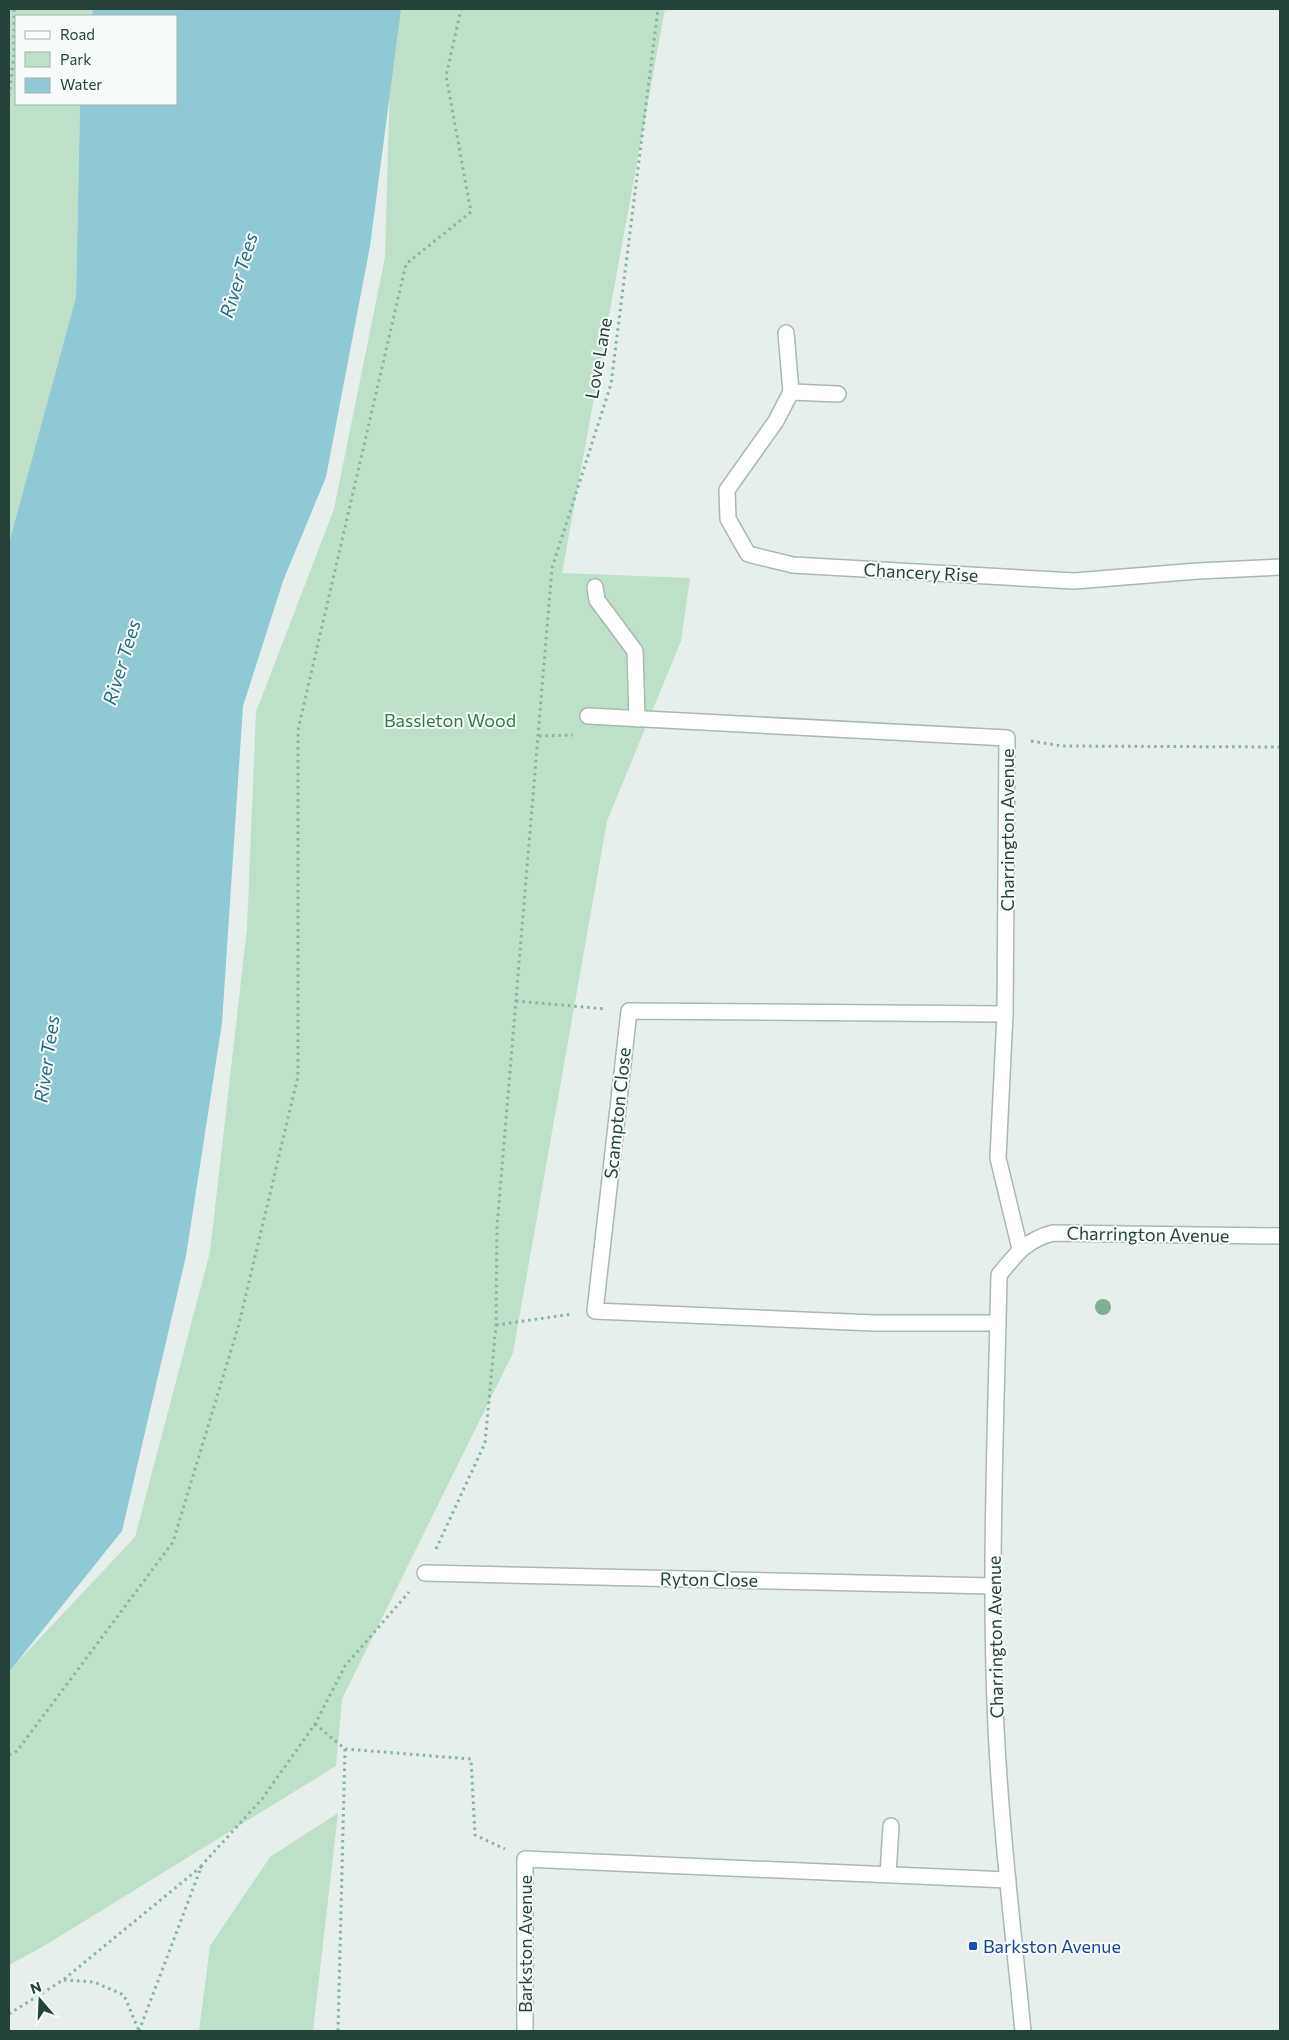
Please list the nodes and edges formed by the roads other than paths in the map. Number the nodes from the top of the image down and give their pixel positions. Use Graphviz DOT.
graph roads {
  1 [pos="786,333"];
  2 [pos="791,392"];
  3 [pos="838,394"];
  4 [pos="1280,567"];
  5 [pos="596,587"];
  6 [pos="588,716"];
  7 [pos="637,718"];
  8 [pos="1005,1014"];
  9 [pos="1280,1236"];
  10 [pos="1020,1249"];
  11 [pos="998,1323"];
  12 [pos="425,1573"];
  13 [pos="993,1586"];
  14 [pos="891,1826"];
  15 [pos="888,1874"];
  16 [pos="1008,1880"];
  17 [pos="525,2031"];
  18 [pos="1023,2031"];
  1 -- 2 [label="street"];
  2 -- 3 [label="street"];
  2 -- 4 [label="street, Chancery Rise"];
  5 -- 7 [label="street"];
  6 -- 7 [label="street, Charrington Avenue"];
  7 -- 8 [label="street, Charrington Avenue"];
  8 -- 10 [label="street, Charrington Avenue"];
  8 -- 11 [label="street, Scampton Close"];
  9 -- 10 [label="street, Charrington Avenue"];
  10 -- 11 [label="street, Charrington Avenue"];
  11 -- 13 [label="street, Charrington Avenue"];
  12 -- 13 [label="street, Ryton Close"];
  13 -- 16 [label="street, Charrington Avenue"];
  14 -- 15 [label="street"];
  15 -- 16 [label="street, Barkston Avenue"];
  15 -- 17 [label="street, Barkston Avenue"];
  16 -- 18 [label="street, Charrington Avenue"];
}
